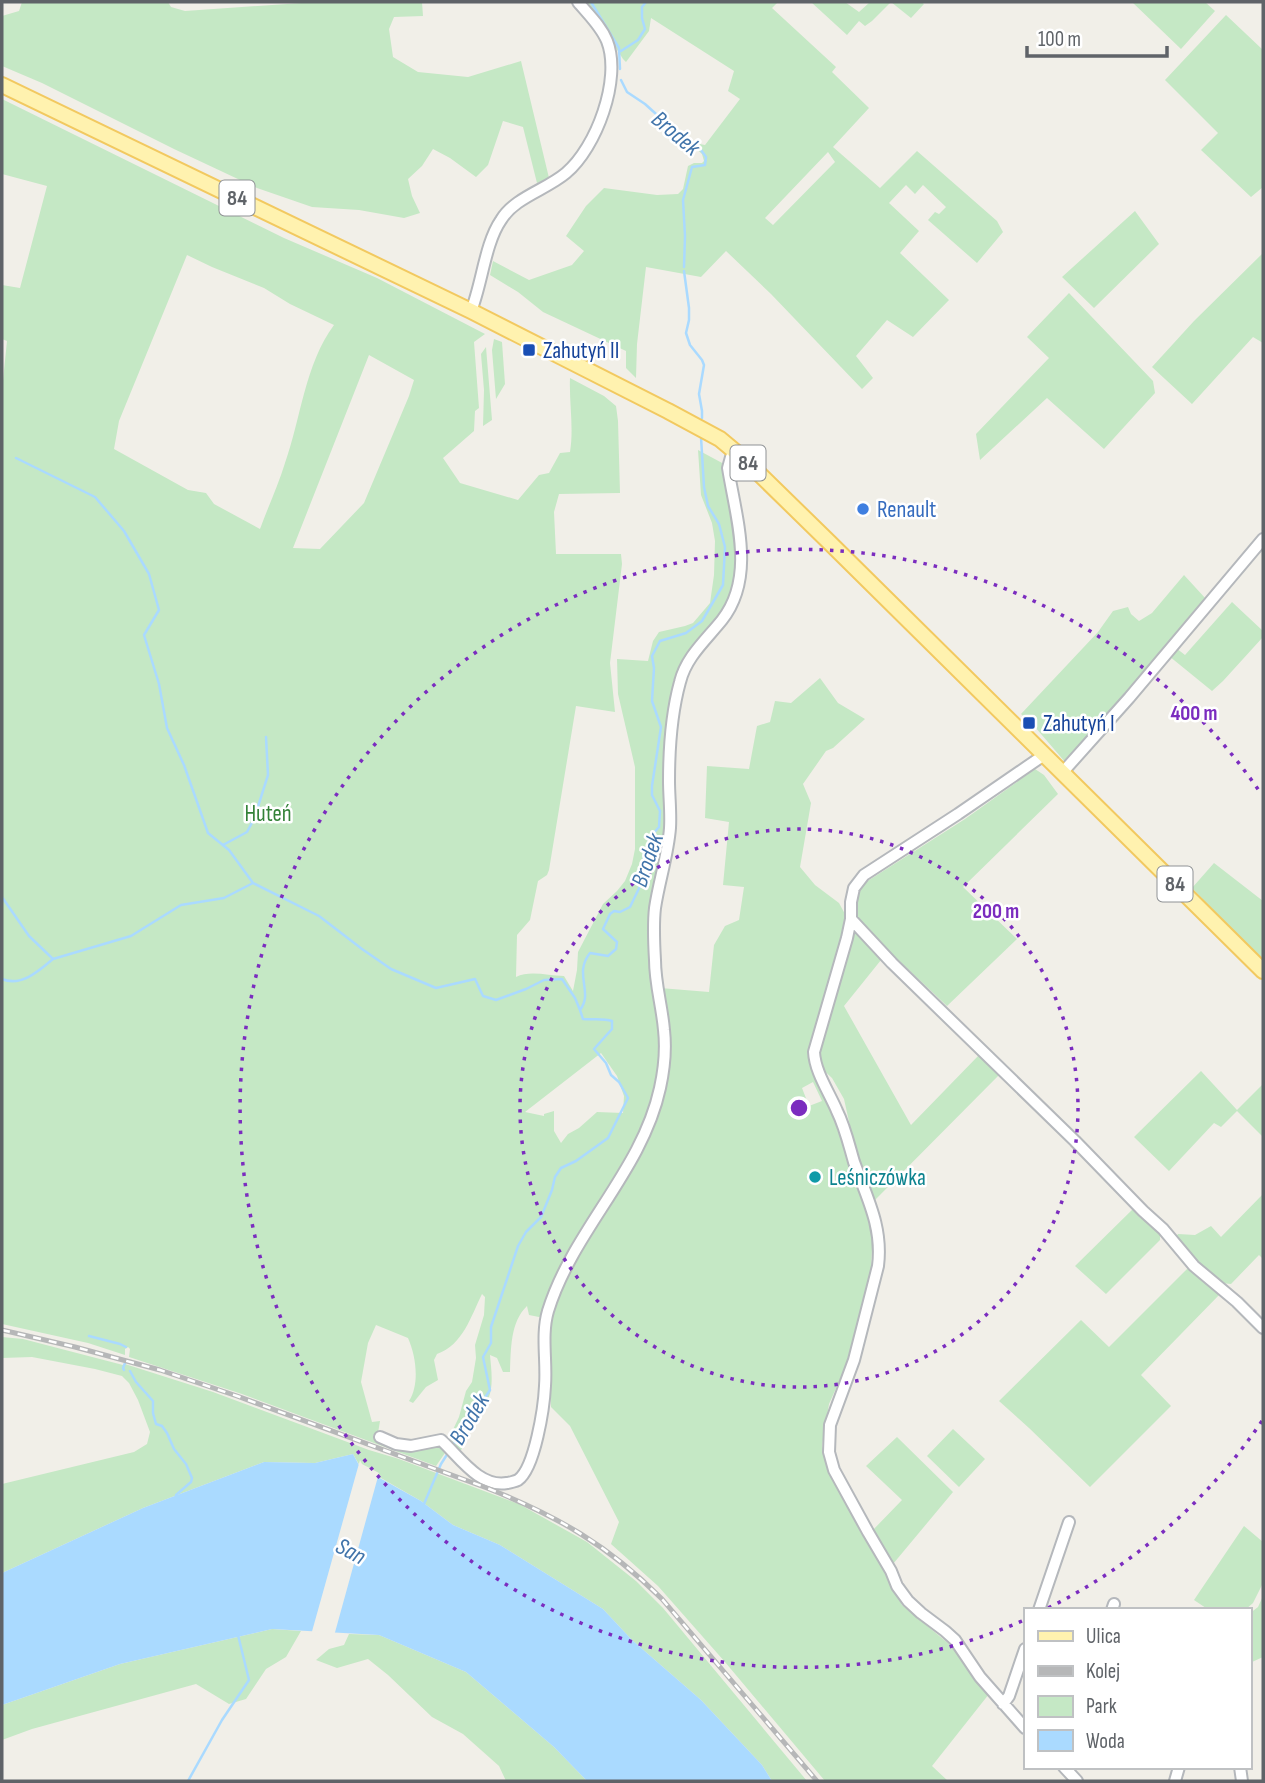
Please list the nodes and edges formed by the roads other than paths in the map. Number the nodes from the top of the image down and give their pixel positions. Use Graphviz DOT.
graph roads {
  1 [pos="579,2"];
  2 [pos="2,85"];
  3 [pos="471,311"];
  4 [pos="735,451"];
  5 [pos="1263,539"];
  6 [pos="1044,755"];
  7 [pos="1062,773"];
  8 [pos="851,919"];
  9 [pos="1263,971"];
  10 [pos="1263,1328"];
  11 [pos="380,1437"];
  12 [pos="1069,1522"];
  13 [pos="1040,1608"];
  14 [pos="1024,1653"];
  15 [pos="1003,1704"];
  16 [pos="1024,1727"];
  1 -- 3 [label="street"];
  2 -- 3 [label="main road, 84"];
  3 -- 4 [label="main road, 84"];
  4 -- 6 [label="main road, 84"];
  4 -- 11 [label="street"];
  5 -- 7 [label="street"];
  6 -- 7 [label="main road, 84"];
  6 -- 8 [label="street"];
  7 -- 9 [label="main road, 84"];
  8 -- 10 [label="street"];
  8 -- 15 [label="street"];
  12 -- 13 [label="street"];
  14 -- 15 [label="street"];
  15 -- 16 [label="street"];
}
